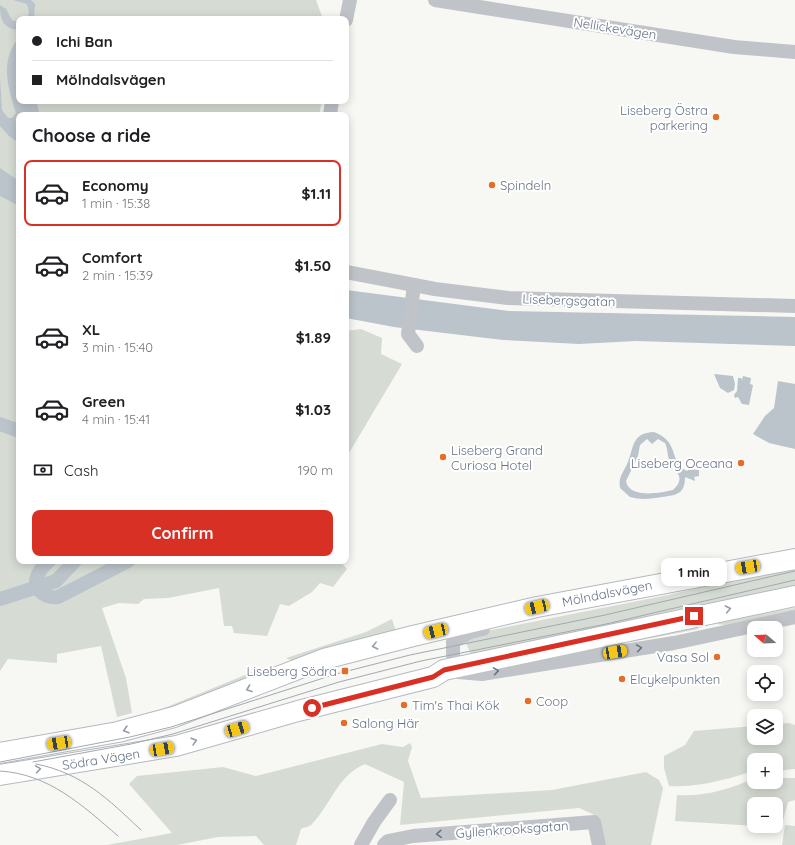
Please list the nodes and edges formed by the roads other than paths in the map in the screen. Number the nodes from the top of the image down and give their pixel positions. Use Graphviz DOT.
graph roads {
  1 [pos="350,0"];
  2 [pos="435,0"];
  3 [pos="347,16"];
  4 [pos="795,52"];
  5 [pos="349,273"];
  6 [pos="414,285"];
  7 [pos="795,306"];
  8 [pos="417,346"];
  9 [pos="795,559"];
  10 [pos="795,596"];
  11 [pos="537,607"];
  12 [pos="795,617"];
  13 [pos="680,619"];
  14 [pos="413,636"];
  15 [pos="708,636"];
  16 [pos="439,673"];
  17 [pos="0,753"];
  18 [pos="0,776"];
  19 [pos="390,800"];
  20 [pos="361,845"];
  21 [pos="384,845"];
  22 [pos="599,845"];
  1 -- 3 [label="street"];
  2 -- 4 [label="street, Nellickevägen"];
  5 -- 6 [label="street, Lisebergsgatan"];
  6 -- 7 [label="street, Lisebergsgatan"];
  6 -- 8 [label="street"];
  9 -- 11 [label="main road, Mölndalsvägen"];
  13 -- 10 [label="main road, one-way"];
  11 -- 14 [label="main road, Mölndalsvägen"];
  11 -- 16 [label="street"];
  12 -- 15 [label="street"];
  13 -- 15 [label="street"];
  13 -- 16 [label="main road"];
  14 -- 17 [label="main road, Södra Vägen, one-way"];
  16 -- 15 [label="street, one-way"];
  18 -- 16 [label="main road, Södra Vägen, one-way"];
  19 -- 20 [label="street"];
  22 -- 21 [label="street, Gyllenkrooksgatan, one-way"];
}
